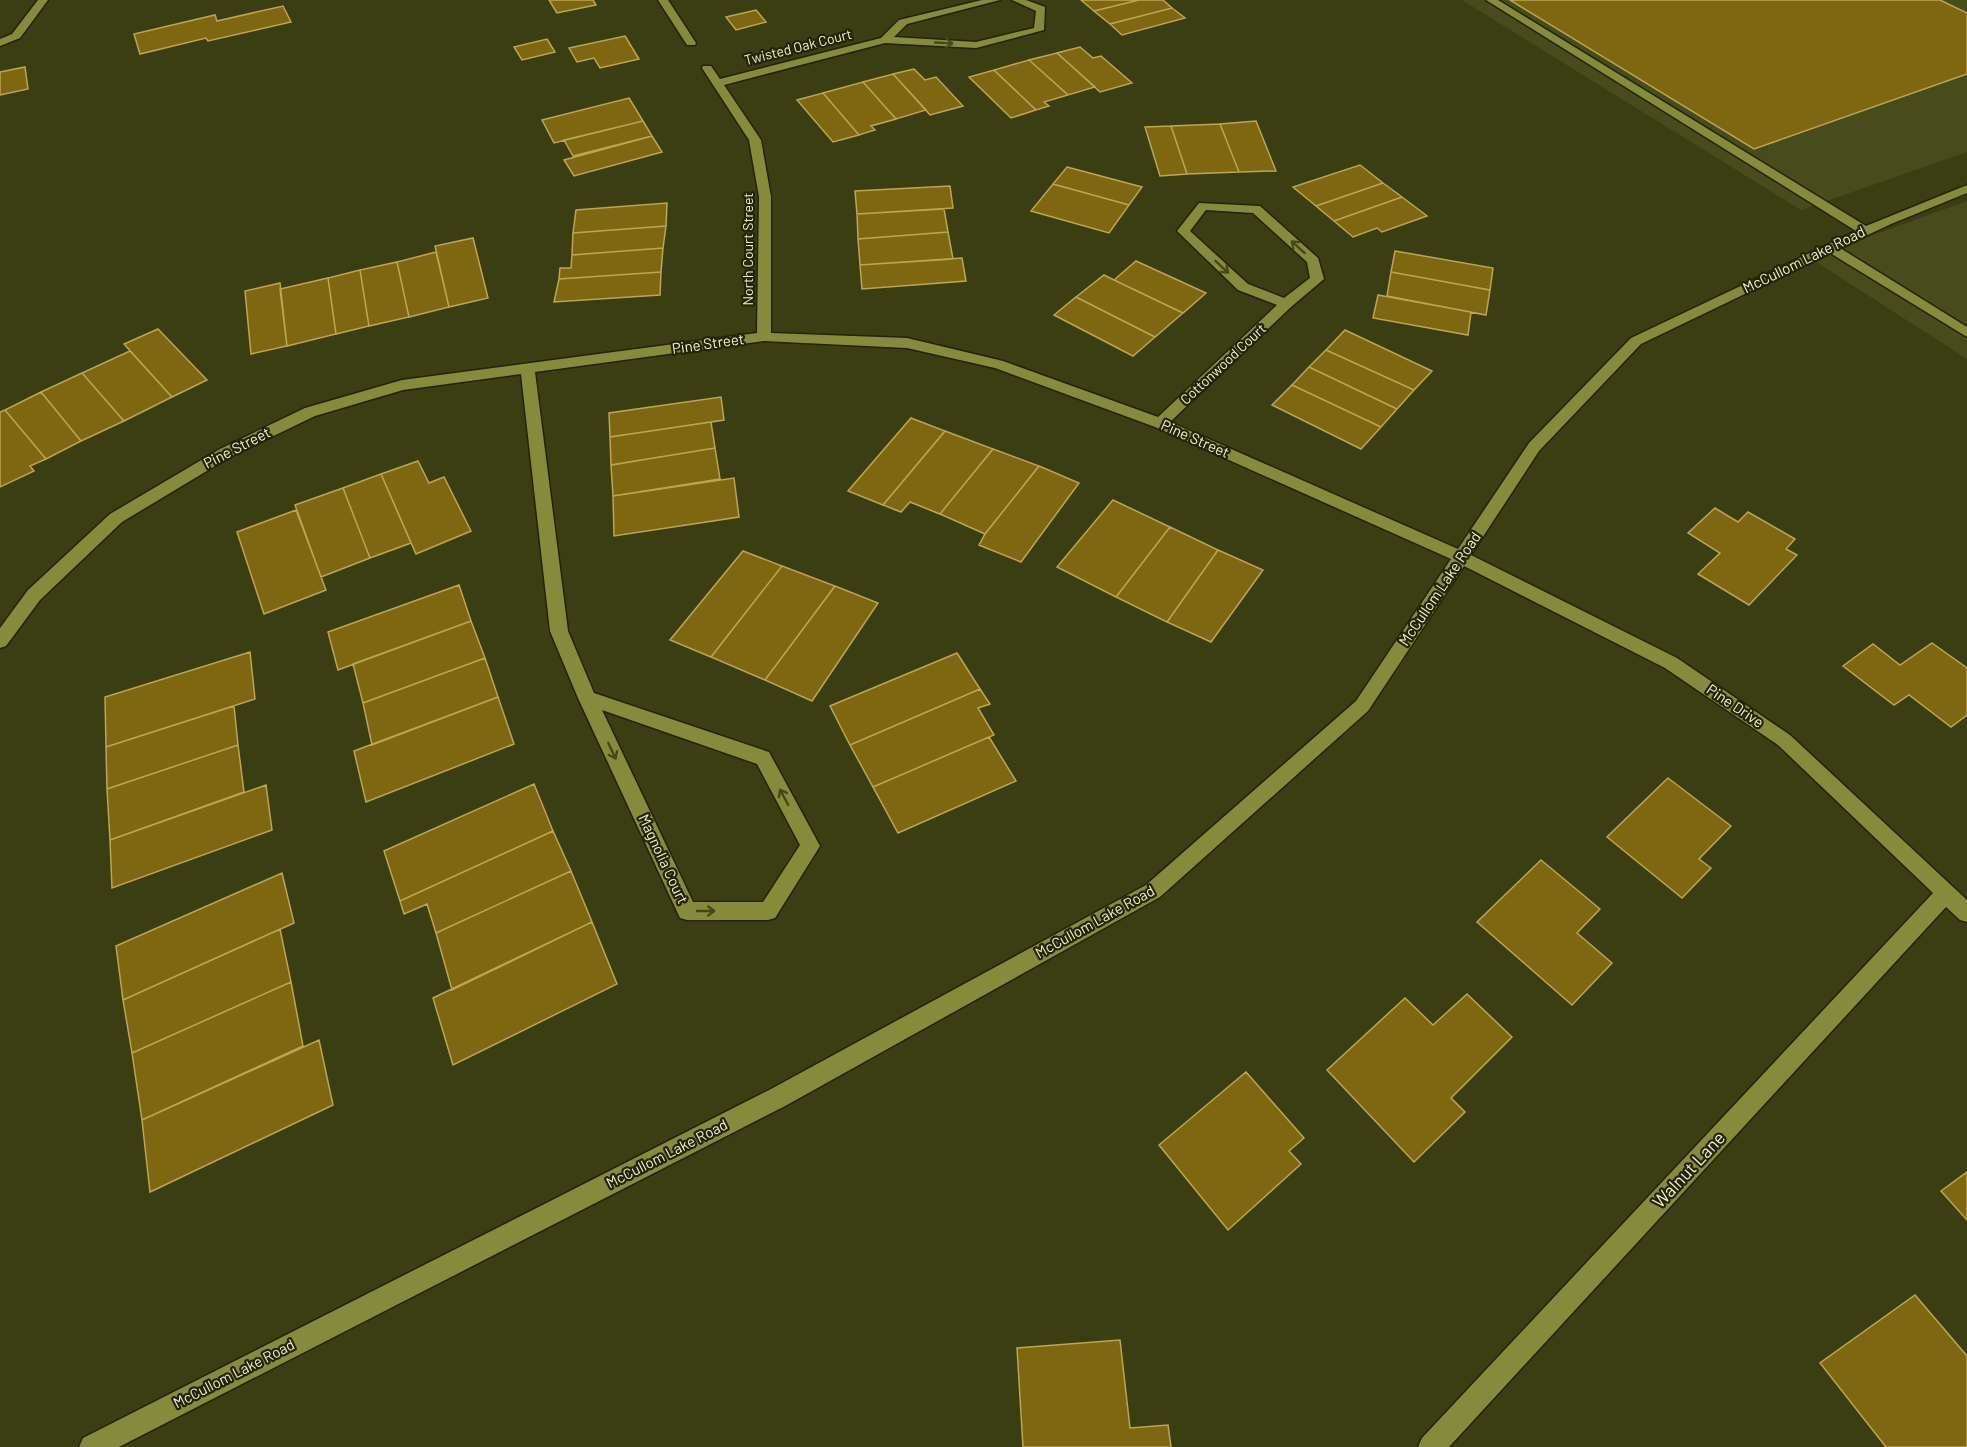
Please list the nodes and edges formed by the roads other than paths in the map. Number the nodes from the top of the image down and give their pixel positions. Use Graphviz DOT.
graph roads {
  1 [pos="43,0"];
  2 [pos="663,0"];
  3 [pos="995,0"];
  4 [pos="1017,0"];
  5 [pos="1491,0"];
  6 [pos="885,40"];
  7 [pos="0,43"];
  8 [pos="691,43"];
  9 [pos="707,68"];
  10 [pos="717,83"];
  11 [pos="1967,189"];
  12 [pos="1865,231"];
  13 [pos="1831,248"];
  14 [pos="1286,304"];
  15 [pos="1967,333"];
  16 [pos="764,337"];
  17 [pos="528,370"];
  18 [pos="1160,423"];
  19 [pos="1461,557"];
  20 [pos="0,641"];
  21 [pos="587,698"];
  22 [pos="1946,893"];
  23 [pos="1967,913"];
  24 [pos="92,1447"];
  25 [pos="1431,1447"];
  1 -- 7 [label="street"];
  2 -- 8 [label="street"];
  3 -- 6 [label="street, Twisted Oak Court"];
  6 -- 4 [label="street, Twisted Oak Court, one-way"];
  5 -- 12 [label="street"];
  6 -- 10 [label="street, Twisted Oak Court"];
  9 -- 10 [label="street, North Court Street"];
  10 -- 16 [label="street, North Court Street"];
  11 -- 12 [label="street, McCullom Lake Road"];
  12 -- 13 [label="street, McCullom Lake Road"];
  13 -- 15 [label="street"];
  13 -- 19 [label="street, McCullom Lake Road"];
  14 -- 14 [label="street, Cottonwood Court, one-way"];
  14 -- 18 [label="street, Cottonwood Court"];
  16 -- 17 [label="street, Pine Street"];
  16 -- 18 [label="street, Pine Street"];
  17 -- 20 [label="street, Pine Street"];
  17 -- 21 [label="street, Magnolia Court"];
  18 -- 19 [label="street, Pine Street"];
  19 -- 22 [label="street, Pine Drive"];
  19 -- 24 [label="street, McCullom Lake Road"];
  21 -- 21 [label="street, Magnolia Court, one-way"];
  22 -- 23 [label="street, Pine Drive"];
  22 -- 25 [label="street, Walnut Lane"];
}
